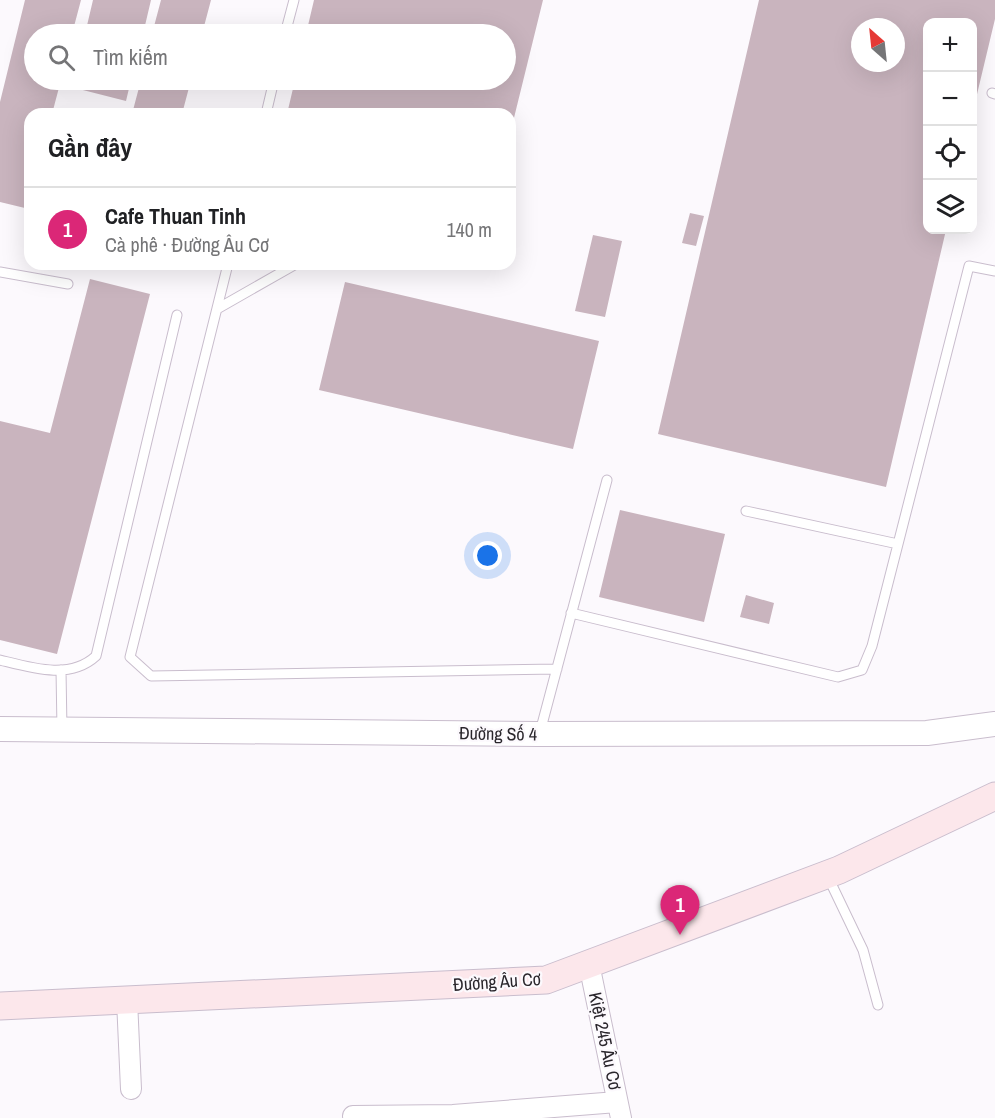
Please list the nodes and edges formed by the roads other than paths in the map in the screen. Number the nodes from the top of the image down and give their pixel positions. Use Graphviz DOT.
graph roads {
  1 [pos="294,0"];
  2 [pos="288,24"];
  3 [pos="272,90"];
  4 [pos="267,108"];
  5 [pos="227,270"];
  6 [pos="285,270"];
  7 [pos="995,271"];
  8 [pos="0,272"];
  9 [pos="68,284"];
  10 [pos="217,309"];
  11 [pos="177,315"];
  12 [pos="607,480"];
  13 [pos="746,511"];
  14 [pos="898,544"];
  15 [pos="571,614"];
  16 [pos="0,660"];
  17 [pos="557,669"];
  18 [pos="61,670"];
  19 [pos="995,724"];
  20 [pos="0,729"];
  21 [pos="62,730"];
  22 [pos="539,734"];
  23 [pos="995,796"];
  24 [pos="827,875"];
  25 [pos="589,964"];
  26 [pos="127,1000"];
  27 [pos="878,1005"];
  28 [pos="0,1006"];
  29 [pos="131,1089"];
  30 [pos="619,1110"];
  31 [pos="353,1116"];
  1 -- 2 [label="lane"];
  3 -- 4 [label="lane"];
  5 -- 10 [label="lane"];
  6 -- 10 [label="lane"];
  7 -- 14 [label="lane"];
  8 -- 9 [label="lane"];
  10 -- 17 [label="lane"];
  11 -- 18 [label="lane"];
  12 -- 15 [label="lane"];
  13 -- 14 [label="lane"];
  14 -- 15 [label="lane"];
  15 -- 17 [label="lane"];
  16 -- 18 [label="lane"];
  17 -- 22 [label="lane"];
  18 -- 21 [label="lane"];
  19 -- 22 [label="street, Đường Số 4"];
  20 -- 21 [label="street, Đường Số 4"];
  21 -- 22 [label="street, Đường Số 4"];
  23 -- 24 [label="main road, Đường Âu Cơ"];
  24 -- 25 [label="main road, Đường Âu Cơ"];
  24 -- 27 [label="lane"];
  25 -- 26 [label="main road, Đường Âu Cơ"];
  25 -- 30 [label="street, Kiệt 245 Âu Cơ"];
  26 -- 28 [label="main road, Đường Âu Cơ"];
  26 -- 29 [label="street"];
  30 -- 31 [label="street"];
}
